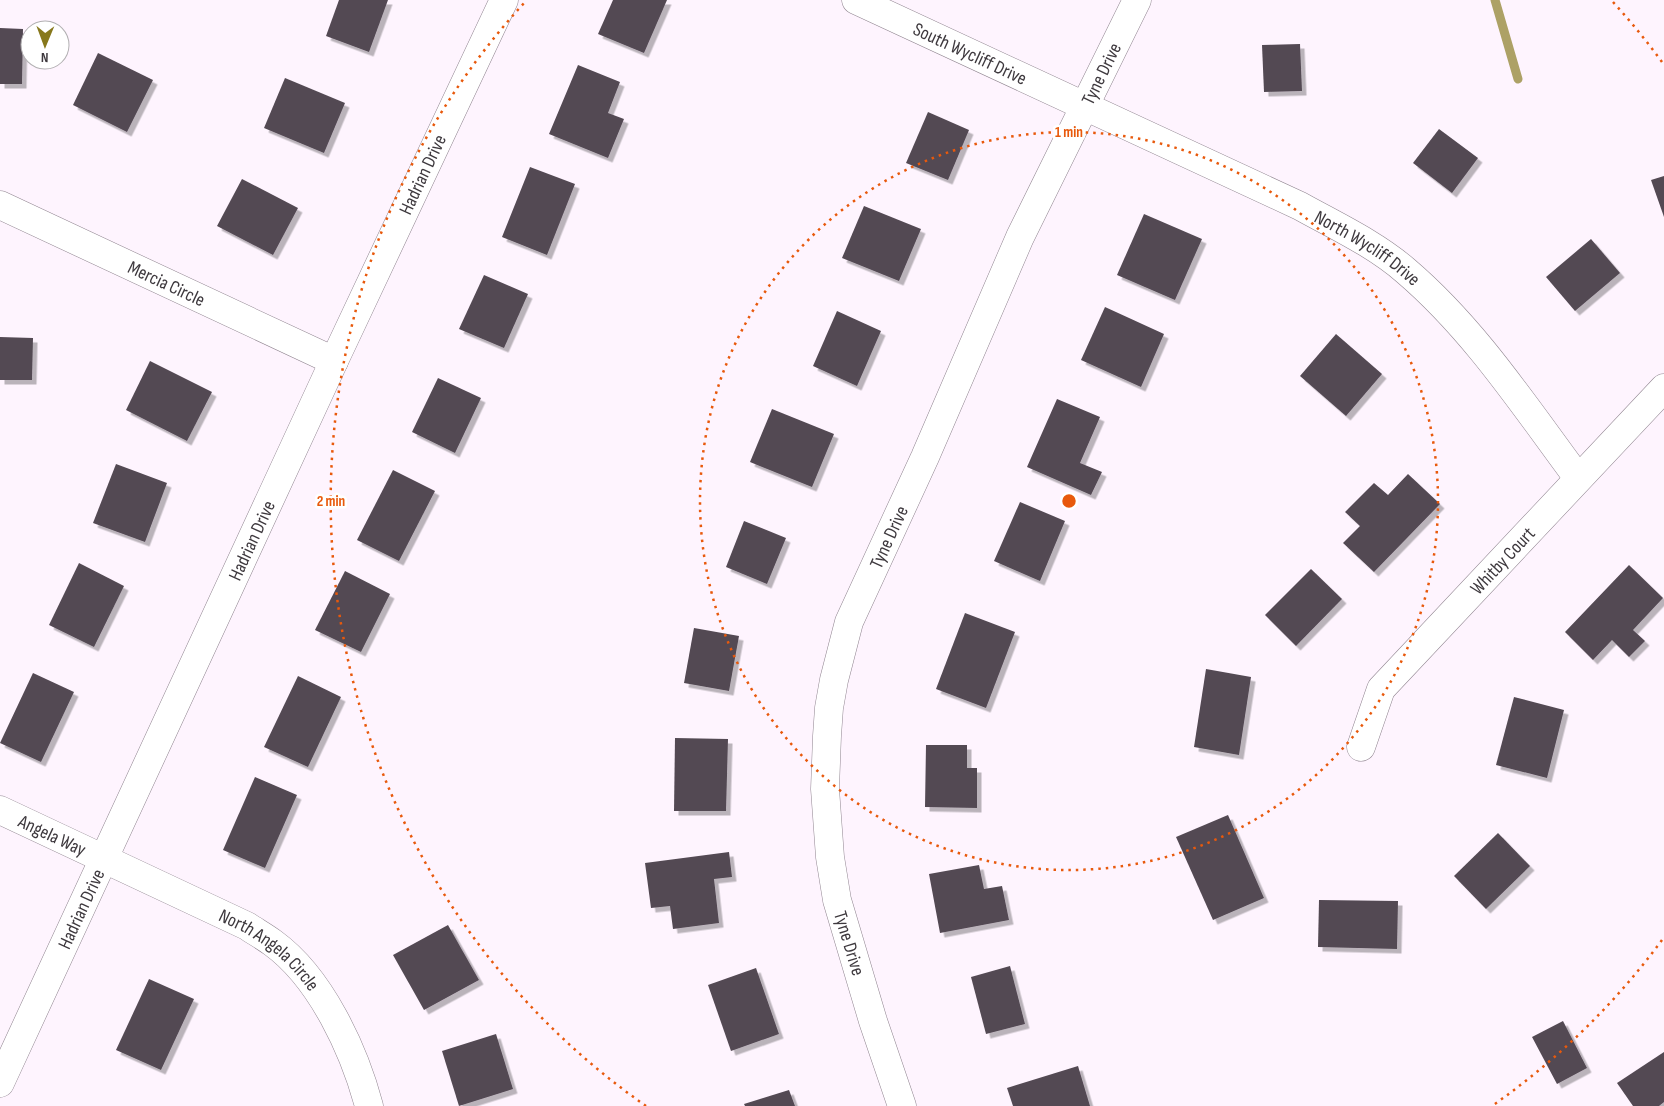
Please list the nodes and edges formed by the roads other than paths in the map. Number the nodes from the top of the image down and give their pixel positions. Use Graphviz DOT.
graph roads {
  1 [pos="504,0"];
  2 [pos="856,0"];
  3 [pos="1137,0"];
  4 [pos="1086,107"];
  5 [pos="0,205"];
  6 [pos="334,361"];
  7 [pos="1664,388"];
  8 [pos="1578,478"];
  9 [pos="1361,747"];
  10 [pos="0,810"];
  11 [pos="104,858"];
  12 [pos="0,1083"];
  13 [pos="369,1106"];
  14 [pos="902,1106"];
  1 -- 6 [label="street, Hadrian Drive"];
  2 -- 4 [label="street, South Wycliff Drive"];
  3 -- 4 [label="street, Tyne Drive"];
  4 -- 8 [label="street, North Wycliff Drive"];
  4 -- 14 [label="street, Tyne Drive"];
  5 -- 6 [label="street, Mercia Circle"];
  6 -- 11 [label="street, Hadrian Drive"];
  7 -- 8 [label="street, Whitby Court"];
  8 -- 9 [label="street, Whitby Court"];
  10 -- 11 [label="street, Angela Way"];
  11 -- 12 [label="street, Hadrian Drive"];
  11 -- 13 [label="street, North Angela Circle"];
}
